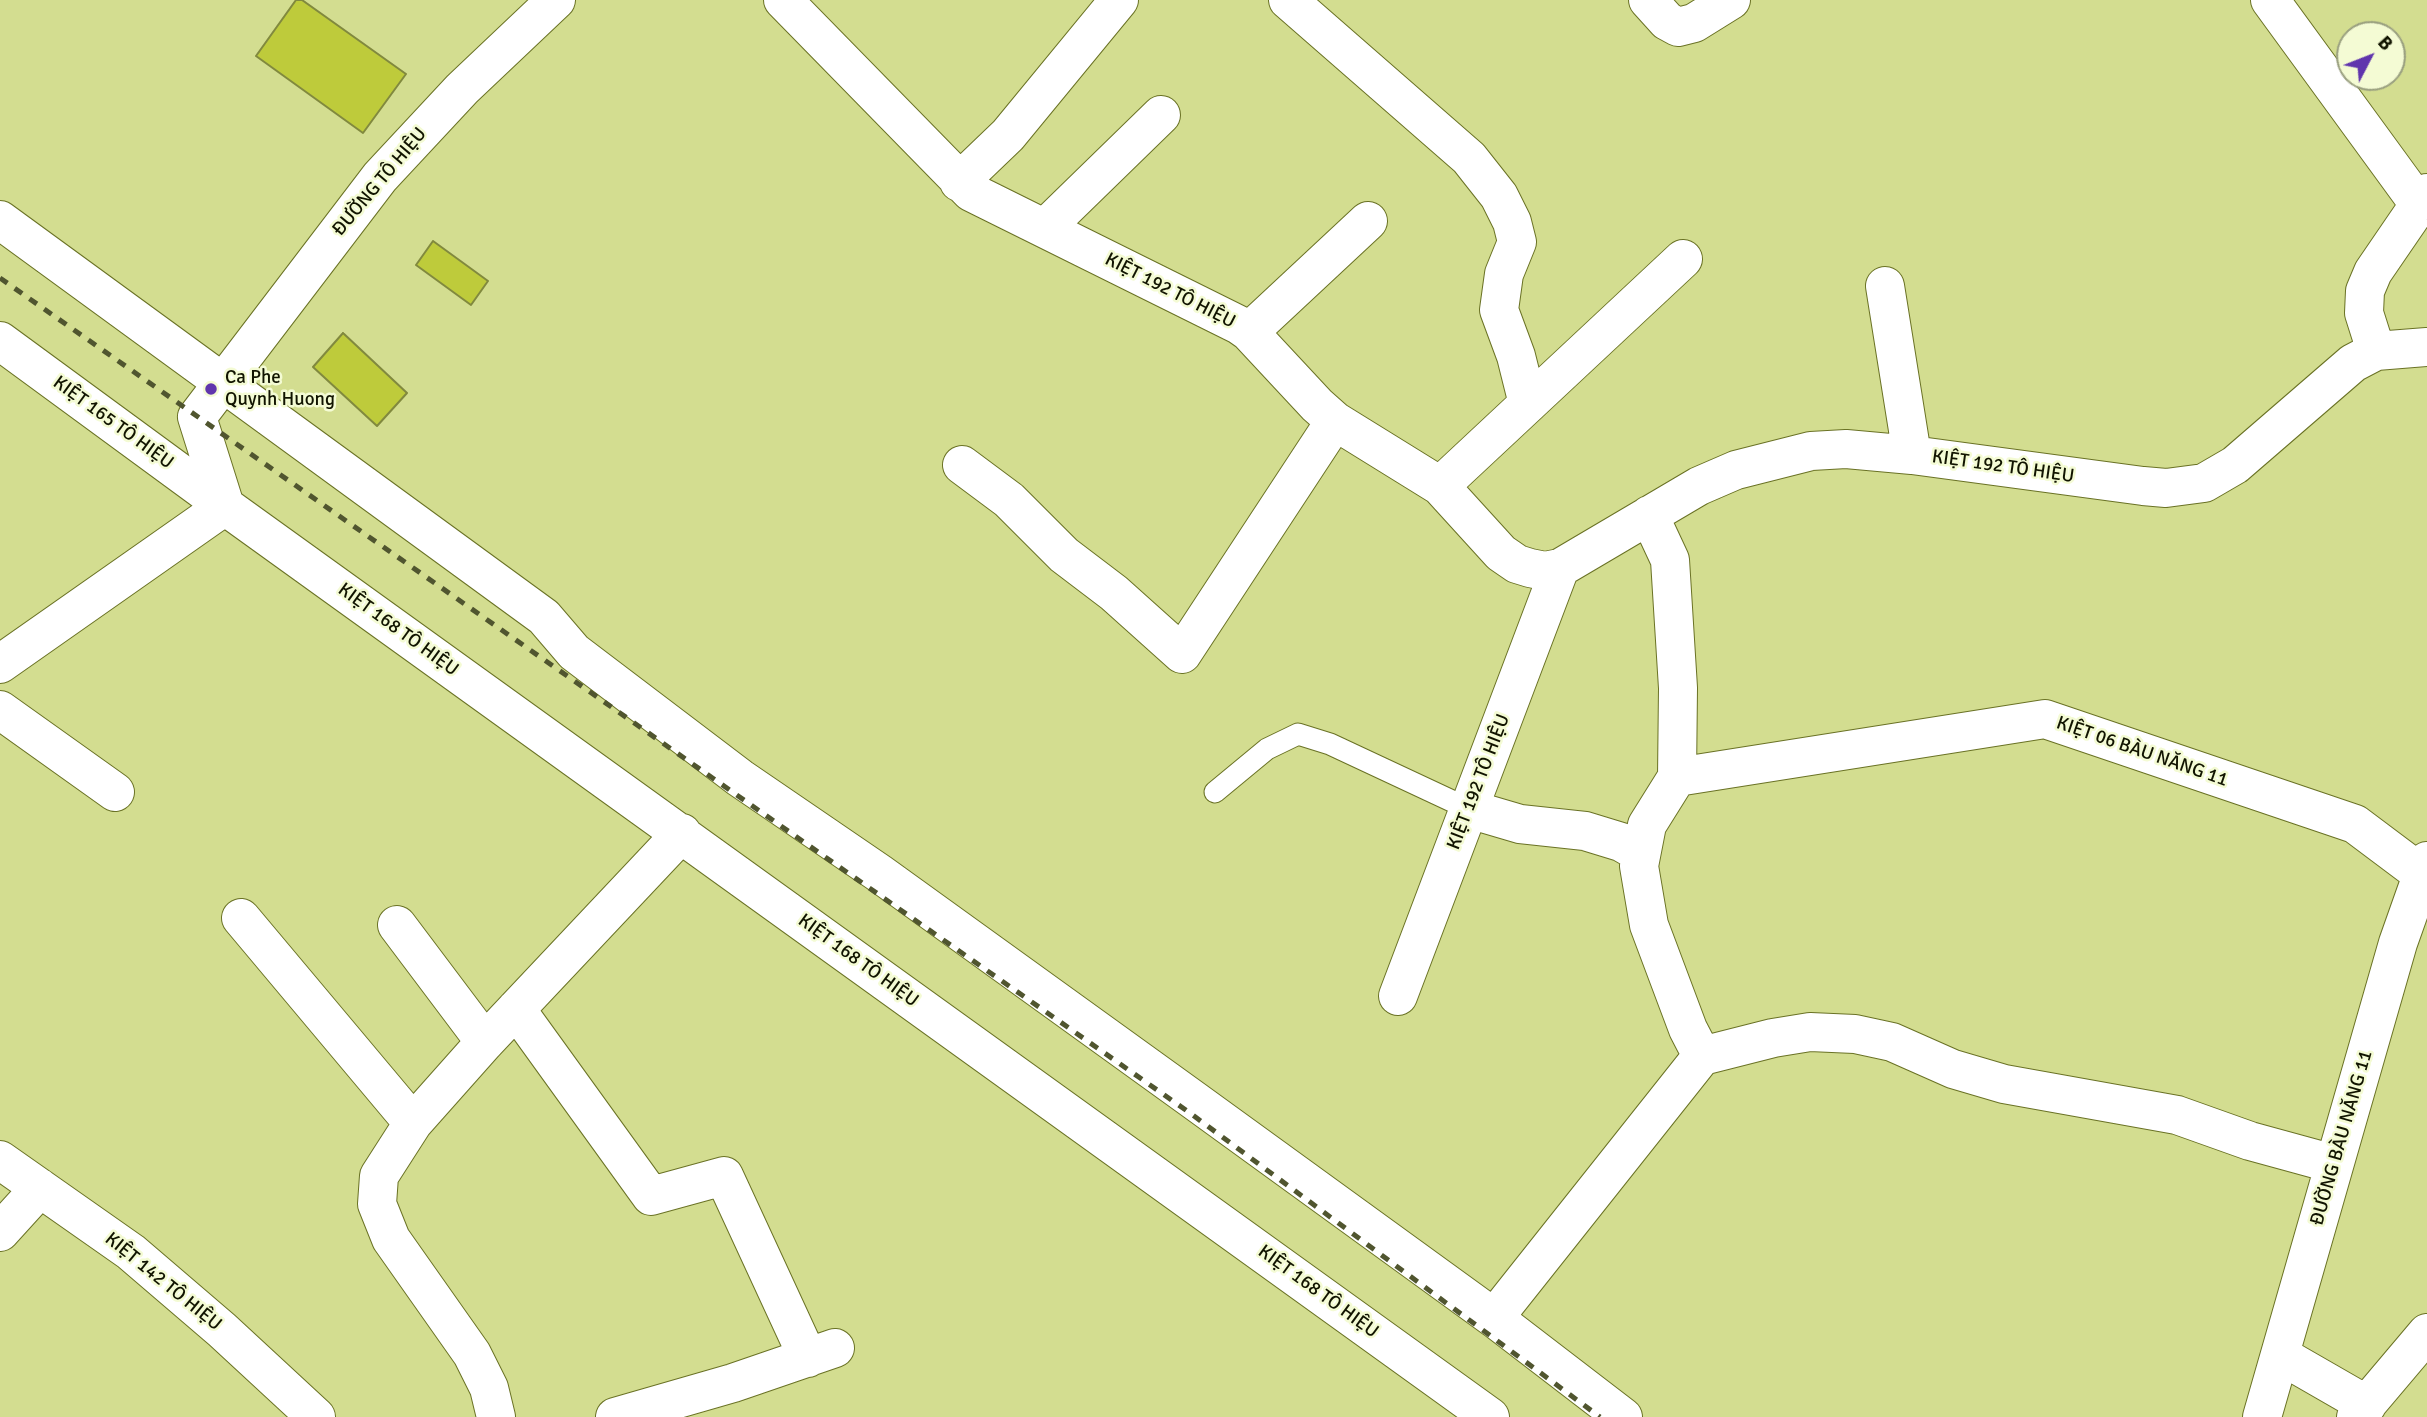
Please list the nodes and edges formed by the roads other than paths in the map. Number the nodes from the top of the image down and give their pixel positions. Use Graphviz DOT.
graph roads {
  1 [pos="556,0"];
  2 [pos="783,0"];
  3 [pos="1119,0"];
  4 [pos="1288,0"];
  5 [pos="1648,0"];
  6 [pos="1731,0"];
  7 [pos="2270,0"];
  8 [pos="1161,114"];
  9 [pos="959,182"];
  10 [pos="2423,198"];
  11 [pos="0,220"];
  12 [pos="1368,221"];
  13 [pos="1045,228"];
  14 [pos="1683,259"];
  15 [pos="1885,286"];
  16 [pos="1249,332"];
  17 [pos="0,341"];
  18 [pos="2427,347"];
  19 [pos="2376,351"];
  20 [pos="223,382"];
  21 [pos="1528,404"];
  22 [pos="1335,421"];
  23 [pos="1912,455"];
  24 [pos="962,465"];
  25 [pos="1440,486"];
  26 [pos="225,506"];
  27 [pos="1649,516"];
  28 [pos="1560,568"];
  29 [pos="0,664"];
  30 [pos="0,710"];
  31 [pos="1677,777"];
  32 [pos="115,792"];
  33 [pos="1215,792"];
  34 [pos="1469,809"];
  35 [pos="682,833"];
  36 [pos="1640,853"];
  37 [pos="2425,870"];
  38 [pos="241,918"];
  39 [pos="397,925"];
  40 [pos="1398,996"];
  41 [pos="516,1009"];
  42 [pos="485,1042"];
  43 [pos="1702,1056"];
  44 [pos="413,1123"];
  45 [pos="0,1160"];
  46 [pos="2334,1164"];
  47 [pos="40,1188"];
  48 [pos="0,1232"];
  49 [pos="1494,1318"];
  50 [pos="2427,1334"];
  51 [pos="2280,1355"];
  52 [pos="1466,1411"];
  53 [pos="2361,1411"];
  54 [pos="316,1417"];
  55 [pos="496,1417"];
  56 [pos="615,1417"];
  57 [pos="1623,1417"];
  58 [pos="2262,1417"];
  1 -- 20 [label="street, ĐƯỜNG TÔ HIỆU"];
  2 -- 9 [label="street, KIỆT 192 TÔ HIỆU"];
  3 -- 9 [label="street"];
  4 -- 21 [label="street"];
  5 -- 6 [label="street"];
  7 -- 10 [label="street"];
  8 -- 13 [label="street"];
  9 -- 13 [label="street, KIỆT 192 TÔ HIỆU"];
  10 -- 19 [label="street"];
  11 -- 20 [label="street"];
  12 -- 16 [label="street"];
  13 -- 16 [label="street, KIỆT 192 TÔ HIỆU"];
  14 -- 21 [label="street"];
  15 -- 23 [label="street"];
  16 -- 22 [label="street, KIỆT 192 TÔ HIỆU"];
  17 -- 26 [label="street, KIỆT 165 TÔ HIỆU"];
  18 -- 19 [label="street, KIỆT 192 TÔ HIỆU"];
  19 -- 23 [label="street, KIỆT 192 TÔ HIỆU"];
  20 -- 26 [label="street, ĐƯỜNG TÔ HIỆU"];
  20 -- 49 [label="street"];
  21 -- 25 [label="street"];
  22 -- 24 [label="street"];
  22 -- 25 [label="street, KIỆT 192 TÔ HIỆU"];
  23 -- 27 [label="street, KIỆT 192 TÔ HIỆU"];
  25 -- 28 [label="street, KIỆT 192 TÔ HIỆU"];
  26 -- 29 [label="street"];
  26 -- 35 [label="street, KIỆT 168 TÔ HIỆU"];
  27 -- 28 [label="street, KIỆT 192 TÔ HIỆU"];
  27 -- 31 [label="street"];
  28 -- 34 [label="street, KIỆT 192 TÔ HIỆU"];
  30 -- 32 [label="street"];
  31 -- 36 [label="street"];
  31 -- 37 [label="street, KIỆT 06 BÀU NĂNG 11"];
  33 -- 34 [label="lane"];
  34 -- 36 [label="street"];
  34 -- 40 [label="street, KIỆT 192 TÔ HIỆU"];
  35 -- 41 [label="street"];
  35 -- 52 [label="street, KIỆT 168 TÔ HIỆU"];
  36 -- 43 [label="street"];
  37 -- 46 [label="street, ĐƯỜNG BÀU NĂNG 11"];
  38 -- 44 [label="street"];
  39 -- 42 [label="street"];
  41 -- 42 [label="street"];
  41 -- 56 [label="street"];
  42 -- 44 [label="street"];
  43 -- 46 [label="street"];
  43 -- 49 [label="street"];
  44 -- 55 [label="street"];
  45 -- 47 [label="street, KIỆT 142 TÔ HIỆU"];
  46 -- 51 [label="street, ĐƯỜNG BÀU NĂNG 11"];
  47 -- 48 [label="street"];
  47 -- 54 [label="street, KIỆT 142 TÔ HIỆU"];
  49 -- 57 [label="street"];
  50 -- 53 [label="street"];
  51 -- 53 [label="street"];
  51 -- 58 [label="street, ĐƯỜNG BÀU NĂNG 11"];
}
